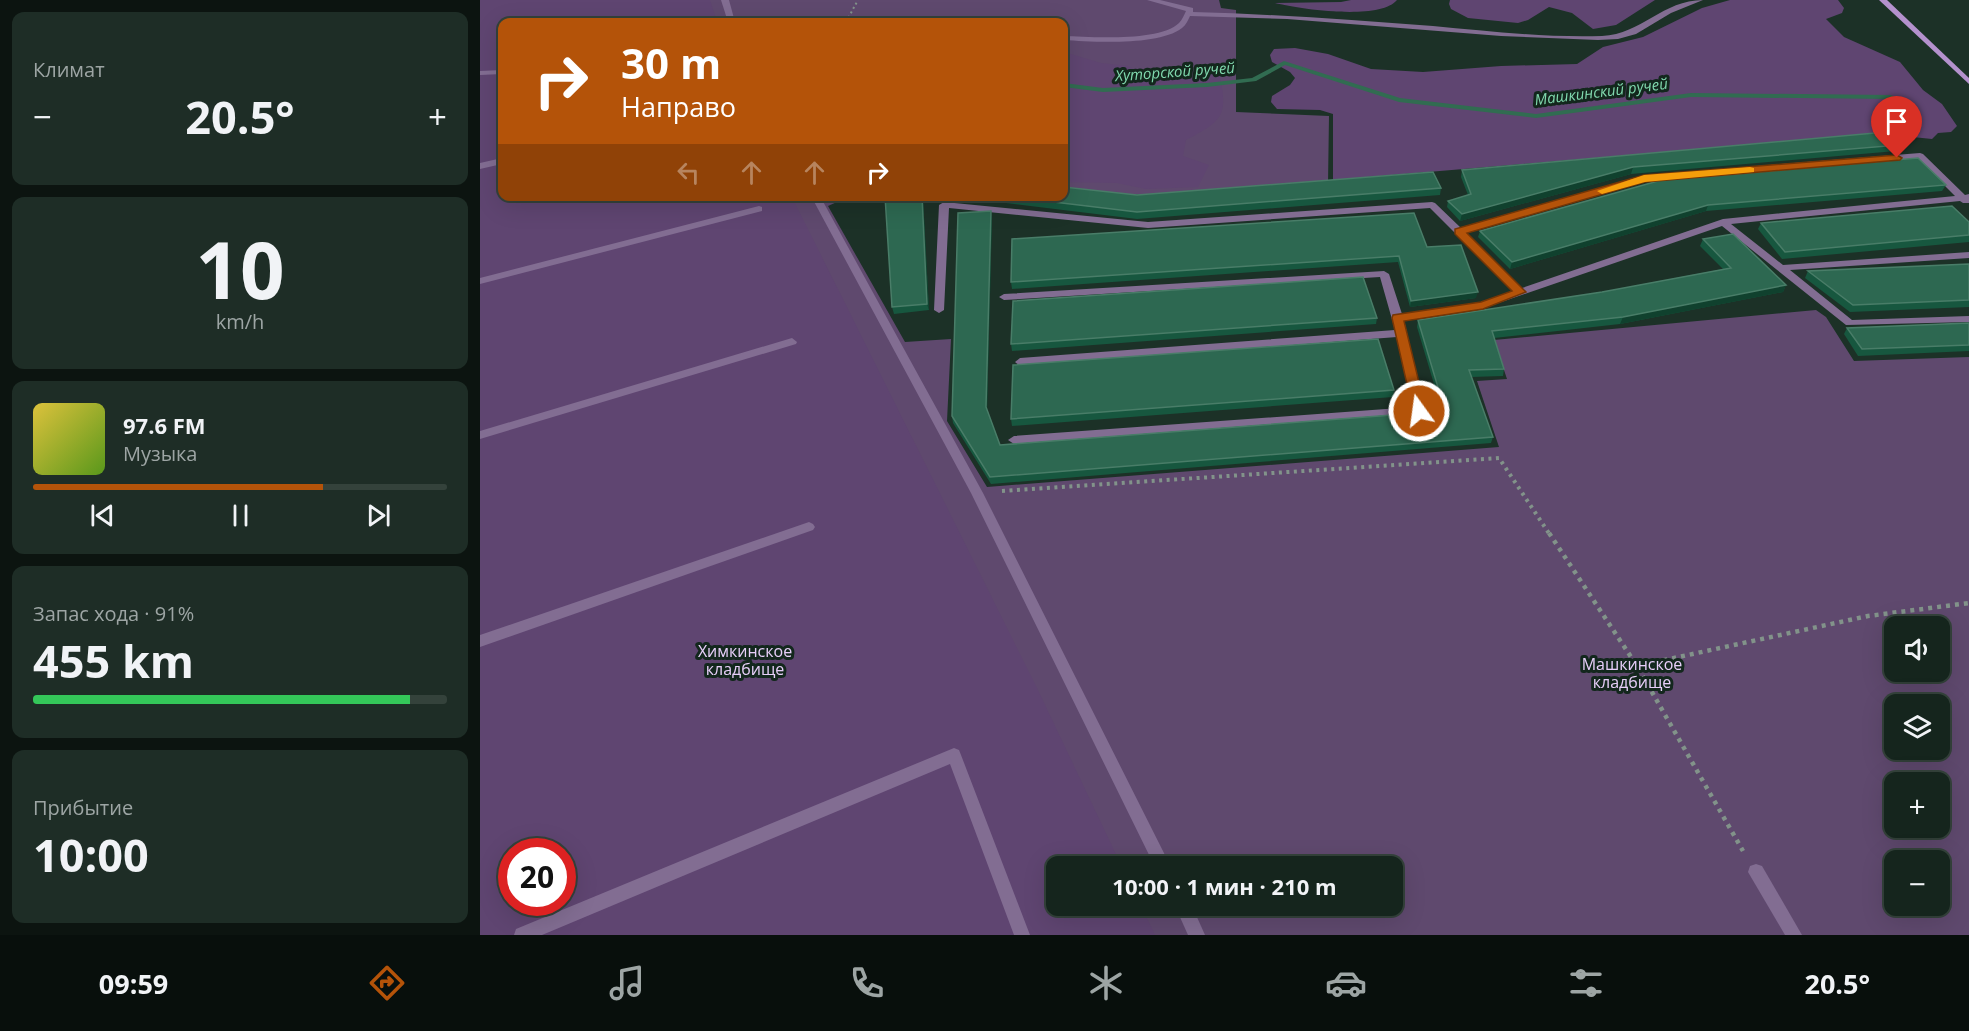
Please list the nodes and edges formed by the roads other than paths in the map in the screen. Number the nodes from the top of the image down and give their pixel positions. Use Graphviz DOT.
graph roads {
  1 [pos="725,0"];
  2 [pos="1151,0"];
  3 [pos="1699,0"];
  4 [pos="1883,0"];
  5 [pos="1188,14"];
  6 [pos="731,18"];
  7 [pos="1068,38"];
  8 [pos="498,72"];
  9 [pos="480,73"];
  10 [pos="1969,82"];
  11 [pos="498,162"];
  12 [pos="480,166"];
  13 [pos="1967,199"];
  14 [pos="818,201"];
  15 [pos="759,209"];
  16 [pos="1723,222"];
  17 [pos="1459,232"];
  18 [pos="1969,255"];
  19 [pos="1781,268"];
  20 [pos="480,281"];
  21 [pos="1520,292"];
  22 [pos="1004,297"];
  23 [pos="939,310"];
  24 [pos="1398,318"];
  25 [pos="1969,319"];
  26 [pos="1401,333"];
  27 [pos="792,342"];
  28 [pos="1020,362"];
  29 [pos="480,435"];
  30 [pos="1014,440"];
  31 [pos="809,527"];
  32 [pos="480,640"];
  33 [pos="1158,856"];
  34 [pos="1756,872"];
  35 [pos="1188,916"];
  36 [pos="522,935"];
  37 [pos="1022,935"];
  38 [pos="1197,935"];
  39 [pos="1794,935"];
  1 -- 6 [label="lane"];
  2 -- 5 [label="lane"];
  3 -- 5 [label="lane"];
  4 -- 10 [label="main road"];
  5 -- 7 [label="lane"];
  8 -- 9 [label="lane"];
  11 -- 12 [label="lane"];
  13 -- 16 [label="lane"];
  13 -- 17 [label="lane"];
  14 -- 33 [label="lane"];
  15 -- 20 [label="lane"];
  16 -- 19 [label="lane"];
  16 -- 21 [label="lane"];
  17 -- 21 [label="lane"];
  17 -- 23 [label="lane"];
  18 -- 19 [label="lane"];
  19 -- 25 [label="lane"];
  21 -- 24 [label="lane"];
  22 -- 24 [label="lane"];
  24 -- 26 [label="lane"];
  26 -- 28 [label="lane"];
  26 -- 30 [label="lane"];
  27 -- 29 [label="lane"];
  31 -- 32 [label="lane"];
  34 -- 39 [label="lane"];
  35 -- 38 [label="lane"];
  36 -- 37 [label="lane"];
}
